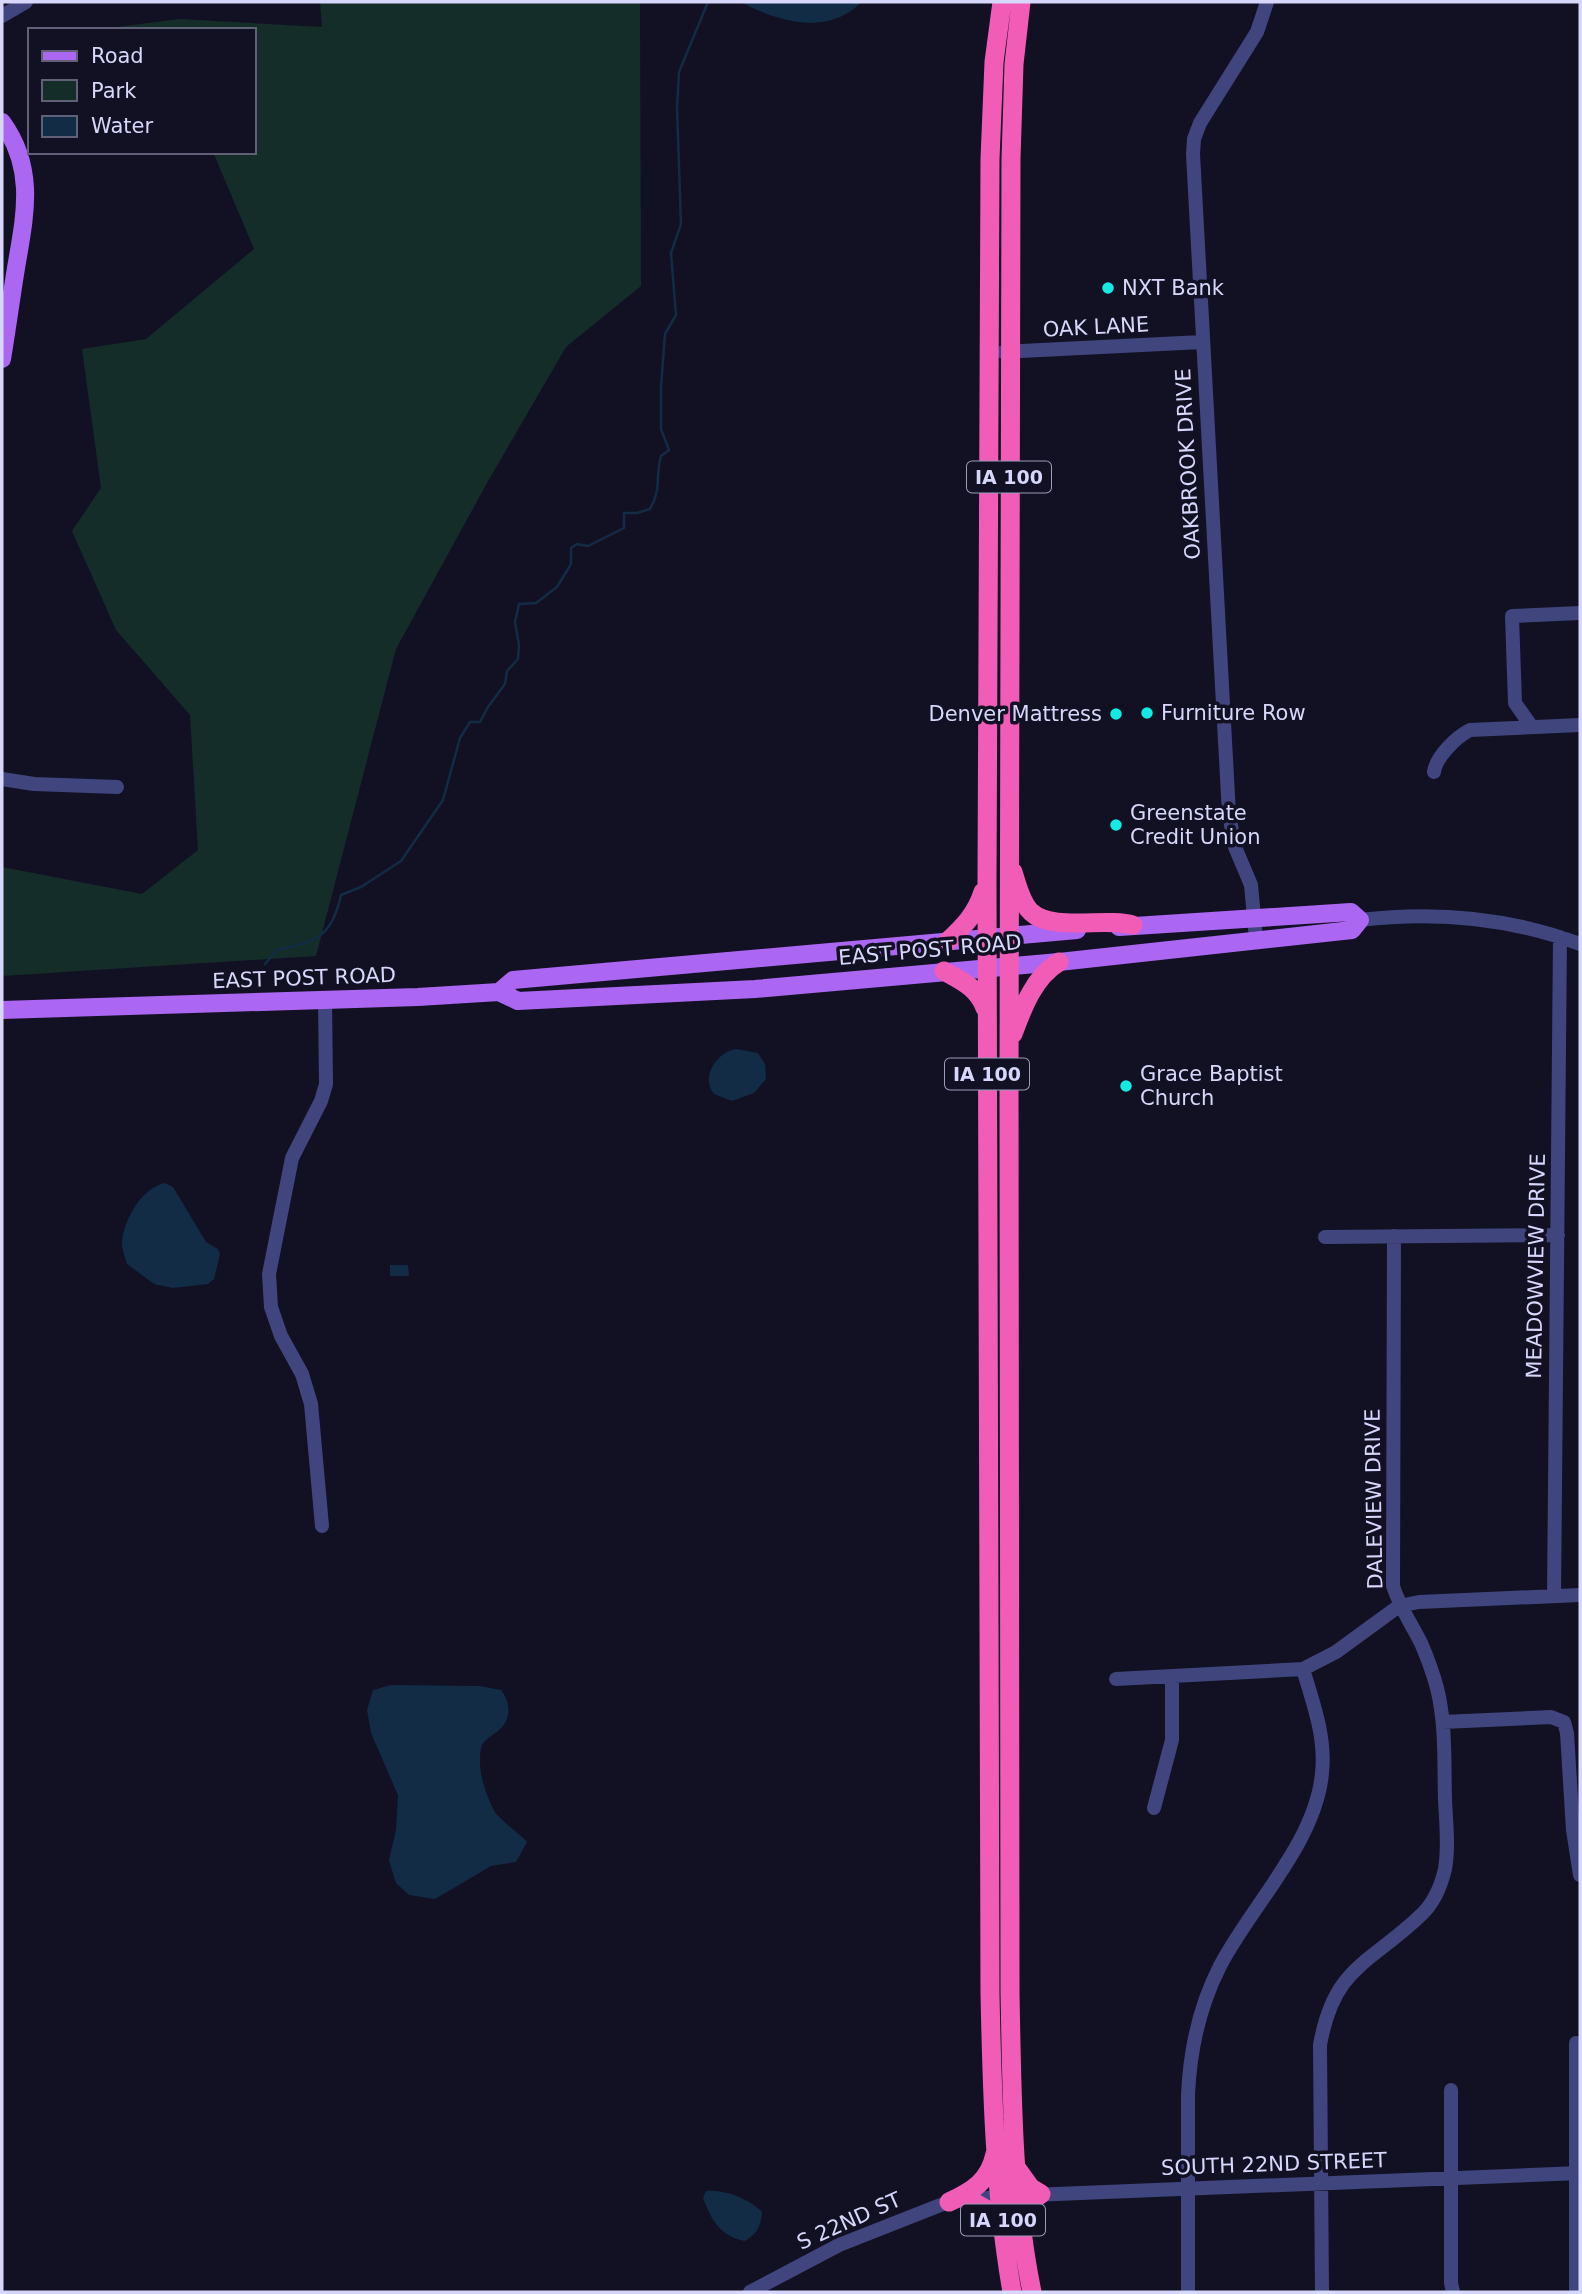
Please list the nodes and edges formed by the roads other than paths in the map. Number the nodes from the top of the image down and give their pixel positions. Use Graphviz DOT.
graph roads {
  1 [pos="26,2"];
  2 [pos="1002,2"];
  3 [pos="1021,2"];
  4 [pos="1267,2"];
  5 [pos="2,16"];
  6 [pos="2,122"];
  7 [pos="6,311"];
  8 [pos="1202,342"];
  9 [pos="1000,352"];
  10 [pos="2,359"];
  11 [pos="1580,613"];
  12 [pos="1580,725"];
  13 [pos="1532,727"];
  14 [pos="1434,772"];
  15 [pos="2,779"];
  16 [pos="117,787"];
  17 [pos="1007,858"];
  18 [pos="987,881"];
  19 [pos="1255,917"];
  20 [pos="1360,920"];
  21 [pos="1133,925"];
  22 [pos="1008,936"];
  23 [pos="1560,937"];
  24 [pos="987,938"];
  25 [pos="1256,939"];
  26 [pos="947,942"];
  27 [pos="1580,944"];
  28 [pos="1059,962"];
  29 [pos="1009,966"];
  30 [pos="987,967"];
  31 [pos="944,971"];
  32 [pos="499,992"];
  33 [pos="326,999"];
  34 [pos="2,1010"];
  35 [pos="987,1015"];
  36 [pos="1010,1044"];
  37 [pos="1394,1236"];
  38 [pos="1558,1236"];
  39 [pos="1325,1237"];
  40 [pos="322,1526"];
  41 [pos="1580,1595"];
  42 [pos="1554,1596"];
  43 [pos="1399,1606"];
  44 [pos="1303,1669"];
  45 [pos="1172,1676"];
  46 [pos="1116,1679"];
  47 [pos="1443,1722"];
  48 [pos="1154,1808"];
  49 [pos="1580,1875"];
  50 [pos="1576,2043"];
  51 [pos="1451,2090"];
  52 [pos="996,2147"];
  53 [pos="1017,2169"];
  54 [pos="1578,2173"];
  55 [pos="1451,2178"];
  56 [pos="1320,2183"];
  57 [pos="1188,2187"];
  58 [pos="1041,2194"];
  59 [pos="1010,2196"];
  60 [pos="970,2200"];
  61 [pos="949,2202"];
  62 [pos="1013,2225"];
  63 [pos="750,2292"];
  64 [pos="1013,2292"];
  65 [pos="1032,2292"];
  66 [pos="1188,2292"];
  67 [pos="1322,2292"];
  68 [pos="1453,2292"];
  69 [pos="1576,2292"];
  1 -- 5 [label="street"];
  2 -- 9 [label="highway, IA 100"];
  3 -- 9 [label="highway, IA 100"];
  4 -- 8 [label="street, OAKBROOK DRIVE"];
  6 -- 7 [label="main road"];
  7 -- 10 [label="main road"];
  8 -- 9 [label="street, OAK LANE"];
  8 -- 19 [label="street, OAKBROOK DRIVE"];
  9 -- 17 [label="highway, IA 100"];
  9 -- 18 [label="highway, IA 100"];
  11 -- 13 [label="street"];
  12 -- 13 [label="street"];
  13 -- 14 [label="street"];
  15 -- 16 [label="street"];
  17 -- 21 [label="highway"];
  17 -- 22 [label="highway, IA 100"];
  18 -- 24 [label="highway, IA 100"];
  18 -- 26 [label="highway"];
  19 -- 20 [label="main road, EAST POST ROAD"];
  19 -- 21 [label="main road, EAST POST ROAD"];
  19 -- 25 [label="street, OAKBROOK DRIVE"];
  20 -- 23 [label="street, EAST POST ROAD"];
  20 -- 25 [label="main road, EAST POST ROAD"];
  21 -- 22 [label="main road, EAST POST ROAD"];
  22 -- 24 [label="main road, EAST POST ROAD"];
  22 -- 29 [label="highway, IA 100"];
  23 -- 27 [label="street, EAST POST ROAD"];
  23 -- 38 [label="street, MEADOWVIEW DRIVE"];
  24 -- 26 [label="main road, EAST POST ROAD"];
  24 -- 30 [label="highway, IA 100"];
  25 -- 28 [label="main road, EAST POST ROAD"];
  26 -- 32 [label="main road, EAST POST ROAD"];
  28 -- 29 [label="main road, EAST POST ROAD"];
  28 -- 36 [label="highway"];
  29 -- 30 [label="main road, EAST POST ROAD"];
  29 -- 36 [label="highway, IA 100"];
  30 -- 31 [label="main road, EAST POST ROAD"];
  30 -- 35 [label="highway, IA 100"];
  31 -- 32 [label="main road, EAST POST ROAD"];
  31 -- 35 [label="highway"];
  32 -- 33 [label="main road, EAST POST ROAD"];
  33 -- 34 [label="main road, EAST POST ROAD"];
  33 -- 40 [label="street"];
  35 -- 52 [label="highway, IA 100"];
  36 -- 53 [label="highway, IA 100"];
  37 -- 38 [label="street"];
  37 -- 39 [label="street"];
  37 -- 43 [label="street, DALEVIEW DRIVE"];
  38 -- 42 [label="street, MEADOWVIEW DRIVE"];
  41 -- 42 [label="street"];
  42 -- 43 [label="street"];
  43 -- 44 [label="street"];
  43 -- 47 [label="street, DALEVIEW DRIVE"];
  44 -- 45 [label="street"];
  44 -- 57 [label="street"];
  45 -- 46 [label="street"];
  45 -- 48 [label="street"];
  47 -- 49 [label="street"];
  47 -- 56 [label="street, DALEVIEW DRIVE"];
  50 -- 54 [label="street"];
  51 -- 55 [label="street"];
  52 -- 59 [label="highway, IA 100"];
  52 -- 61 [label="highway"];
  53 -- 58 [label="highway"];
  53 -- 59 [label="highway, IA 100"];
  54 -- 55 [label="street, SOUTH 22ND STREET"];
  54 -- 69 [label="street"];
  55 -- 56 [label="street, SOUTH 22ND STREET"];
  55 -- 68 [label="street"];
  56 -- 57 [label="street, SOUTH 22ND STREET"];
  56 -- 67 [label="street, DALEVIEW DRIVE"];
  57 -- 58 [label="street, SOUTH 22ND STREET"];
  57 -- 66 [label="street"];
  58 -- 59 [label="street, SOUTH 22ND STREET"];
  58 -- 62 [label="highway"];
  59 -- 60 [label="street, SOUTH 22ND STREET"];
  59 -- 62 [label="highway, IA 100"];
  60 -- 61 [label="street, S 22ND ST"];
  60 -- 62 [label="highway"];
  61 -- 63 [label="street, S 22ND ST"];
  62 -- 64 [label="highway, IA 100"];
  62 -- 65 [label="highway, IA 100"];
}
